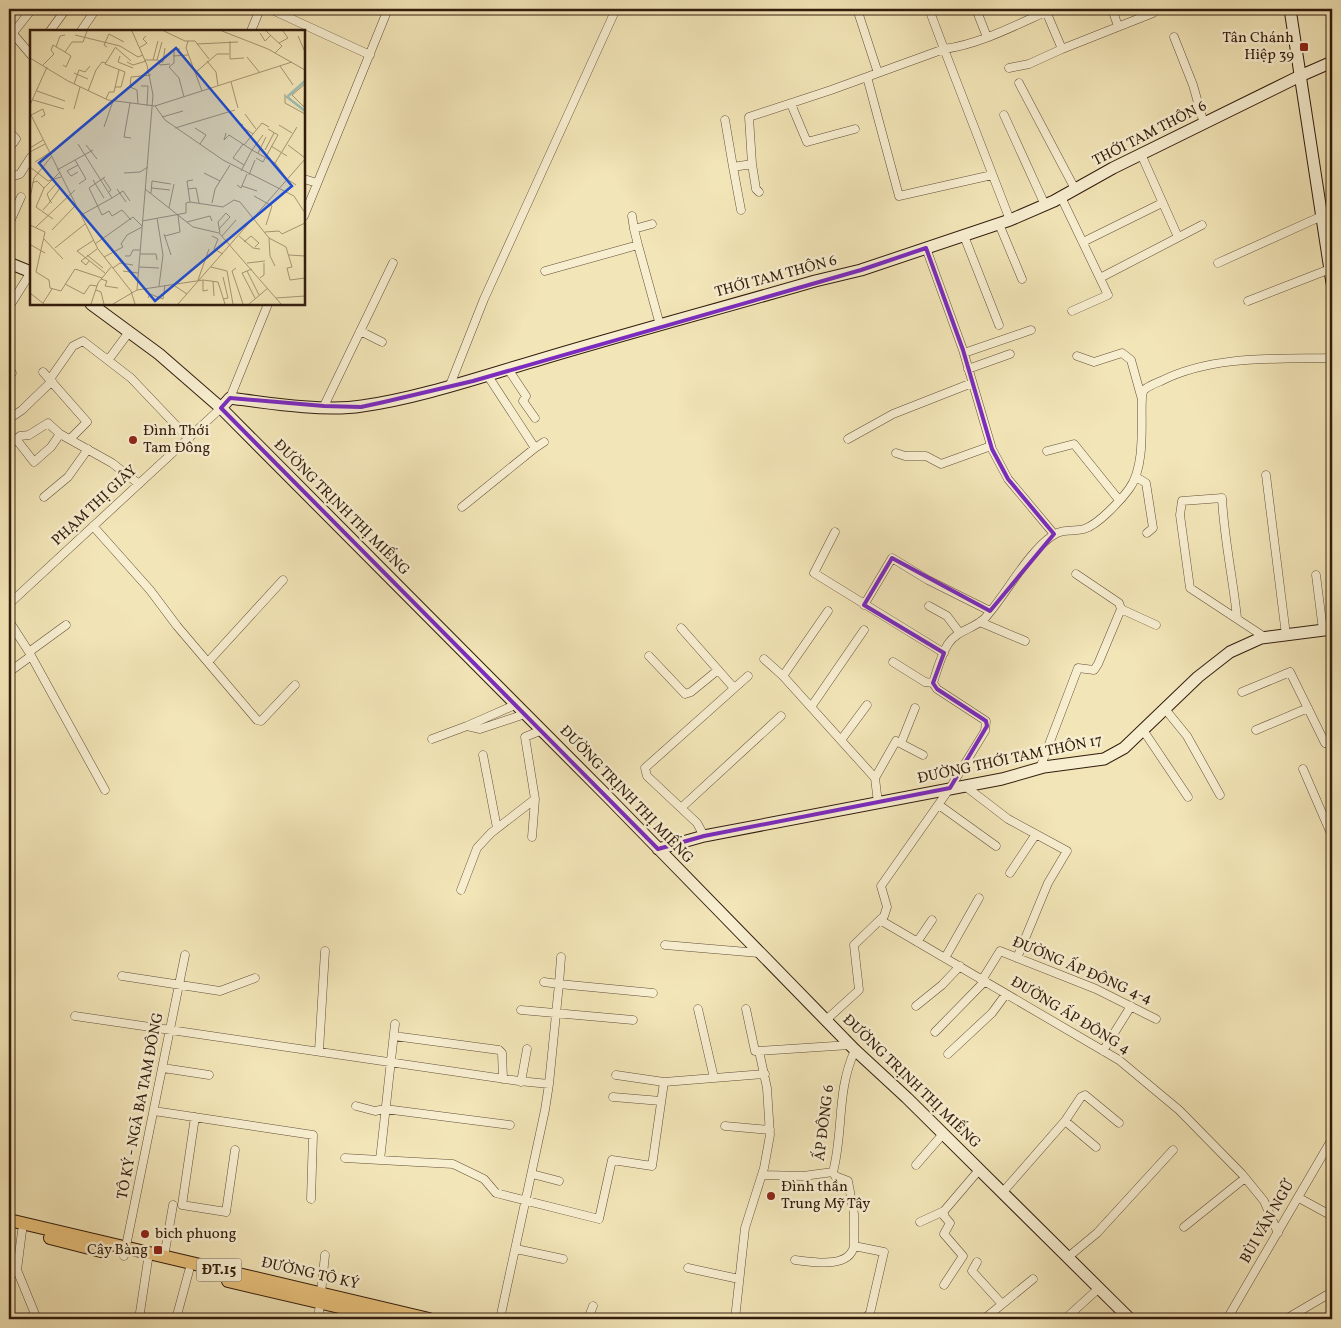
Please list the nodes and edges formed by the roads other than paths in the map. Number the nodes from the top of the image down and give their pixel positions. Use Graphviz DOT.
graph roads {
  1 [pos="32,9"];
  2 [pos="66,9"];
  3 [pos="96,9"];
  4 [pos="260,9"];
  5 [pos="270,9"];
  6 [pos="388,9"];
  7 [pos="616,9"];
  8 [pos="857,9"];
  9 [pos="929,9"];
  10 [pos="976,9"];
  11 [pos="1112,9"];
  12 [pos="1290,9"];
  13 [pos="1048,10"];
  14 [pos="1153,13"];
  15 [pos="1118,26"];
  16 [pos="51,30"];
  17 [pos="81,30"];
  18 [pos="251,30"];
  19 [pos="11,31"];
  20 [pos="987,37"];
  21 [pos="1174,37"];
  22 [pos="944,49"];
  23 [pos="1062,49"];
  24 [pos="30,54"];
  25 [pos="370,55"];
  26 [pos="1332,62"];
  27 [pos="1008,68"];
  28 [pos="878,73"];
  29 [pos="1300,76"];
  30 [pos="867,77"];
  31 [pos="1019,84"];
  32 [pos="791,104"];
  33 [pos="1004,115"];
  34 [pos="724,120"];
  35 [pos="1204,124"];
  36 [pos="855,129"];
  37 [pos="9,131"];
  38 [pos="9,149"];
  39 [pos="1141,154"];
  40 [pos="30,159"];
  41 [pos="752,164"];
  42 [pos="733,167"];
  43 [pos="9,172"];
  44 [pos="992,175"];
  45 [pos="305,179"];
  46 [pos="317,183"];
  47 [pos="1075,189"];
  48 [pos="759,192"];
  49 [pos="21,197"];
  50 [pos="1061,197"];
  51 [pos="1162,203"];
  52 [pos="1045,205"];
  53 [pos="741,210"];
  54 [pos="305,213"];
  55 [pos="1327,215"];
  56 [pos="632,216"];
  57 [pos="1010,220"];
  58 [pos="9,224"];
  59 [pos="652,224"];
  60 [pos="999,224"];
  61 [pos="1202,225"];
  62 [pos="634,228"];
  63 [pos="964,236"];
  64 [pos="1178,237"];
  65 [pos="1083,242"];
  66 [pos="638,245"];
  67 [pos="926,248"];
  68 [pos="9,263"];
  69 [pos="394,263"];
  70 [pos="1218,263"];
  71 [pos="1330,269"];
  72 [pos="545,271"];
  73 [pos="30,272"];
  74 [pos="30,274"];
  75 [pos="1100,278"];
  76 [pos="1022,279"];
  77 [pos="1332,283"];
  78 [pos="1248,302"];
  79 [pos="92,305"];
  80 [pos="268,305"];
  81 [pos="9,307"];
  82 [pos="1072,311"];
  83 [pos="999,324"];
  84 [pos="660,325"];
  85 [pos="1031,330"];
  86 [pos="360,331"];
  87 [pos="129,332"];
  88 [pos="382,342"];
  89 [pos="964,353"];
  90 [pos="1010,354"];
  91 [pos="1077,356"];
  92 [pos="1332,358"];
  93 [pos="109,359"];
  94 [pos="508,369"];
  95 [pos="968,369"];
  96 [pos="43,372"];
  97 [pos="488,376"];
  98 [pos="51,380"];
  99 [pos="972,383"];
  100 [pos="450,385"];
  101 [pos="1141,396"];
  102 [pos="230,398"];
  103 [pos="324,406"];
  104 [pos="221,408"];
  105 [pos="535,418"];
  106 [pos="9,419"];
  107 [pos="60,434"];
  108 [pos="16,439"];
  109 [pos="189,439"];
  110 [pos="70,440"];
  111 [pos="848,440"];
  112 [pos="544,442"];
  113 [pos="9,445"];
  114 [pos="991,446"];
  115 [pos="535,448"];
  116 [pos="88,449"];
  117 [pos="1046,451"];
  118 [pos="896,453"];
  119 [pos="1266,474"];
  120 [pos="1136,477"];
  121 [pos="140,484"];
  122 [pos="44,497"];
  123 [pos="1119,500"];
  124 [pos="462,507"];
  125 [pos="93,526"];
  126 [pos="835,532"];
  127 [pos="1054,534"];
  128 [pos="1147,534"];
  129 [pos="1076,574"];
  130 [pos="1316,575"];
  131 [pos="283,580"];
  132 [pos="9,604"];
  133 [pos="864,605"];
  134 [pos="929,606"];
  135 [pos="1121,609"];
  136 [pos="828,610"];
  137 [pos="990,611"];
  138 [pos="1237,618"];
  139 [pos="9,621"];
  140 [pos="980,622"];
  141 [pos="66,625"];
  142 [pos="1156,625"];
  143 [pos="681,628"];
  144 [pos="1327,629"];
  145 [pos="864,630"];
  146 [pos="959,632"];
  147 [pos="1286,635"];
  148 [pos="1266,638"];
  149 [pos="1025,641"];
  150 [pos="944,653"];
  151 [pos="30,654"];
  152 [pos="650,656"];
  153 [pos="205,659"];
  154 [pos="764,659"];
  155 [pos="893,662"];
  156 [pos="718,670"];
  157 [pos="9,672"];
  158 [pos="748,676"];
  159 [pos="783,676"];
  160 [pos="934,683"];
  161 [pos="296,685"];
  162 [pos="734,688"];
  163 [pos="1242,692"];
  164 [pos="515,705"];
  165 [pos="867,705"];
  166 [pos="811,707"];
  167 [pos="915,708"];
  168 [pos="1308,708"];
  169 [pos="1165,709"];
  170 [pos="525,714"];
  171 [pos="781,716"];
  172 [pos="467,726"];
  173 [pos="542,730"];
  174 [pos="1143,730"];
  175 [pos="1256,730"];
  176 [pos="432,739"];
  177 [pos="841,740"];
  178 [pos="1332,740"];
  179 [pos="901,743"];
  180 [pos="483,755"];
  181 [pos="923,755"];
  182 [pos="1040,768"];
  183 [pos="1304,770"];
  184 [pos="875,778"];
  185 [pos="965,786"];
  186 [pos="950,788"];
  187 [pos="105,790"];
  188 [pos="1220,795"];
  189 [pos="1188,797"];
  190 [pos="535,799"];
  191 [pos="878,803"];
  192 [pos="938,804"];
  193 [pos="681,808"];
  194 [pos="497,828"];
  195 [pos="1036,834"];
  196 [pos="704,836"];
  197 [pos="1332,836"];
  198 [pos="532,837"];
  199 [pos="996,846"];
  200 [pos="658,849"];
  201 [pos="1010,873"];
  202 [pos="461,890"];
  203 [pos="979,898"];
  204 [pos="880,920"];
  205 [pos="932,920"];
  206 [pos="918,942"];
  207 [pos="665,945"];
  208 [pos="325,951"];
  209 [pos="759,952"];
  210 [pos="561,957"];
  211 [pos="184,958"];
  212 [pos="946,958"];
  213 [pos="1017,958"];
  214 [pos="960,966"];
  215 [pos="122,976"];
  216 [pos="255,978"];
  217 [pos="984,981"];
  218 [pos="544,982"];
  219 [pos="560,984"];
  220 [pos="179,985"];
  221 [pos="653,993"];
  222 [pos="1006,994"];
  223 [pos="916,1006"];
  224 [pos="1131,1006"];
  225 [pos="698,1009"];
  226 [pos="746,1009"];
  227 [pos="521,1010"];
  228 [pos="556,1013"];
  229 [pos="75,1016"];
  230 [pos="1156,1018"];
  231 [pos="633,1020"];
  232 [pos="826,1020"];
  233 [pos="395,1024"];
  234 [pos="170,1030"];
  235 [pos="935,1032"];
  236 [pos="394,1036"];
  237 [pos="853,1047"];
  238 [pos="527,1049"];
  239 [pos="319,1051"];
  240 [pos="759,1051"];
  241 [pos="1103,1051"];
  242 [pos="948,1054"];
  243 [pos="390,1062"];
  244 [pos="162,1068"];
  245 [pos="616,1074"];
  246 [pos="765,1074"];
  247 [pos="209,1075"];
  248 [pos="714,1078"];
  249 [pos="503,1079"];
  250 [pos="521,1082"];
  251 [pos="664,1082"];
  252 [pos="548,1084"];
  253 [pos="613,1097"];
  254 [pos="661,1101"];
  255 [pos="356,1106"];
  256 [pos="385,1109"];
  257 [pos="154,1111"];
  258 [pos="195,1117"];
  259 [pos="1065,1121"];
  260 [pos="1119,1122"];
  261 [pos="510,1125"];
  262 [pos="725,1126"];
  263 [pos="770,1130"];
  264 [pos="943,1134"];
  265 [pos="1332,1139"];
  266 [pos="1096,1147"];
  267 [pos="1329,1149"];
  268 [pos="236,1150"];
  269 [pos="1173,1150"];
  270 [pos="345,1158"];
  271 [pos="380,1160"];
  272 [pos="916,1165"];
  273 [pos="979,1170"];
  274 [pos="833,1172"];
  275 [pos="532,1174"];
  276 [pos="763,1175"];
  277 [pos="1245,1178"];
  278 [pos="559,1181"];
  279 [pos="1002,1193"];
  280 [pos="1299,1198"];
  281 [pos="311,1199"];
  282 [pos="526,1202"];
  283 [pos="173,1205"];
  284 [pos="944,1211"];
  285 [pos="1332,1216"];
  286 [pos="9,1220"];
  287 [pos="920,1222"];
  288 [pos="1184,1227"];
  289 [pos="9,1228"];
  290 [pos="22,1231"];
  291 [pos="1278,1233"];
  292 [pos="854,1246"];
  293 [pos="516,1249"];
  294 [pos="125,1252"];
  295 [pos="325,1255"];
  296 [pos="164,1257"];
  297 [pos="149,1258"];
  298 [pos="1067,1258"];
  299 [pos="563,1259"];
  300 [pos="795,1260"];
  301 [pos="977,1262"];
  302 [pos="688,1268"];
  303 [pos="189,1271"];
  304 [pos="1033,1278"];
  305 [pos="739,1279"];
  306 [pos="944,1285"];
  307 [pos="1098,1289"];
  308 [pos="1332,1292"];
  309 [pos="321,1298"];
  310 [pos="1002,1304"];
  311 [pos="593,1306"];
  312 [pos="36,1319"];
  313 [pos="139,1319"];
  314 [pos="176,1319"];
  315 [pos="320,1319"];
  316 [pos="391,1319"];
  317 [pos="429,1319"];
  318 [pos="500,1319"];
  319 [pos="588,1319"];
  320 [pos="735,1319"];
  321 [pos="865,1319"];
  322 [pos="984,1319"];
  323 [pos="1065,1319"];
  324 [pos="1130,1319"];
  325 [pos="1227,1319"];
  326 [pos="1286,1319"];
  1 -- 19 [label="street"];
  2 -- 16 [label="street"];
  3 -- 17 [label="street"];
  4 -- 18 [label="street"];
  5 -- 25 [label="street"];
  6 -- 25 [label="street"];
  7 -- 100 [label="street"];
  8 -- 28 [label="street"];
  9 -- 22 [label="street"];
  10 -- 20 [label="street"];
  11 -- 15 [label="street"];
  12 -- 29 [label="street"];
  13 -- 20 [label="street"];
  13 -- 23 [label="street"];
  14 -- 15 [label="street"];
  15 -- 23 [label="street"];
  19 -- 24 [label="street"];
  20 -- 22 [label="street"];
  21 -- 35 [label="street"];
  22 -- 28 [label="street"];
  22 -- 44 [label="street"];
  23 -- 27 [label="street"];
  25 -- 46 [label="street"];
  26 -- 29 [label="street, THỚI TAM THÔN 6"];
  28 -- 30 [label="street"];
  29 -- 35 [label="street, THỚI TAM THÔN 6"];
  29 -- 55 [label="street"];
  30 -- 32 [label="street"];
  30 -- 44 [label="street"];
  31 -- 47 [label="street"];
  32 -- 36 [label="street"];
  32 -- 41 [label="street"];
  33 -- 52 [label="street"];
  34 -- 42 [label="street"];
  35 -- 39 [label="street, THỚI TAM THÔN 6"];
  37 -- 38 [label="street"];
  39 -- 47 [label="street, THỚI TAM THÔN 6"];
  39 -- 51 [label="street"];
  40 -- 43 [label="street"];
  41 -- 42 [label="street"];
  41 -- 48 [label="street"];
  42 -- 53 [label="street"];
  44 -- 57 [label="street"];
  45 -- 46 [label="street"];
  46 -- 54 [label="street"];
  47 -- 50 [label="street, THỚI TAM THÔN 6"];
  49 -- 58 [label="street"];
  50 -- 52 [label="street, THỚI TAM THÔN 6"];
  50 -- 65 [label="street"];
  51 -- 64 [label="street"];
  51 -- 65 [label="street"];
  52 -- 57 [label="street, THỚI TAM THÔN 6"];
  55 -- 70 [label="street"];
  55 -- 71 [label="street"];
  56 -- 62 [label="street"];
  57 -- 60 [label="street, THỚI TAM THÔN 6"];
  59 -- 62 [label="street"];
  60 -- 63 [label="street, THỚI TAM THÔN 6"];
  60 -- 76 [label="street"];
  61 -- 64 [label="street"];
  62 -- 66 [label="street"];
  63 -- 67 [label="street, THỚI TAM THÔN 6"];
  63 -- 83 [label="street"];
  64 -- 75 [label="street"];
  65 -- 75 [label="street"];
  66 -- 72 [label="street"];
  66 -- 84 [label="street"];
  67 -- 84 [label="street, THỚI TAM THÔN 6"];
  67 -- 89 [label="street"];
  68 -- 73 [label="street"];
  69 -- 86 [label="street"];
  71 -- 77 [label="street"];
  71 -- 78 [label="street"];
  74 -- 81 [label="street"];
  75 -- 82 [label="street"];
  79 -- 87 [label="street, ĐƯỜNG TRỊNH THỊ MIẾNG"];
  80 -- 102 [label="street"];
  84 -- 94 [label="street, THỚI TAM THÔN 6"];
  85 -- 89 [label="street"];
  86 -- 88 [label="street"];
  86 -- 103 [label="street"];
  87 -- 93 [label="street"];
  87 -- 104 [label="street, ĐƯỜNG TRỊNH THỊ MIẾNG"];
  89 -- 95 [label="street"];
  90 -- 95 [label="street"];
  91 -- 101 [label="street"];
  92 -- 101 [label="street"];
  93 -- 98 [label="street"];
  93 -- 109 [label="street"];
  94 -- 97 [label="street, THỚI TAM THÔN 6"];
  94 -- 105 [label="street"];
  95 -- 99 [label="street"];
  96 -- 98 [label="street"];
  97 -- 100 [label="street, THỚI TAM THÔN 6"];
  97 -- 115 [label="street"];
  98 -- 106 [label="street"];
  98 -- 110 [label="street"];
  99 -- 111 [label="street"];
  99 -- 114 [label="street"];
  100 -- 103 [label="street, THỚI TAM THÔN 6"];
  101 -- 120 [label="street"];
  102 -- 103 [label="street, THỚI TAM THÔN 6"];
  102 -- 104 [label="street"];
  104 -- 109 [label="street, PHẠM THỊ GIÂY"];
  104 -- 164 [label="street, ĐƯỜNG TRỊNH THỊ MIẾNG"];
  107 -- 108 [label="street"];
  107 -- 108 [label="street"];
  107 -- 110 [label="street"];
  108 -- 113 [label="street"];
  109 -- 121 [label="street, PHẠM THỊ GIÂY"];
  110 -- 116 [label="street"];
  112 -- 115 [label="street"];
  114 -- 118 [label="street"];
  114 -- 127 [label="street"];
  115 -- 124 [label="street"];
  116 -- 121 [label="street"];
  116 -- 122 [label="street"];
  117 -- 123 [label="street"];
  119 -- 147 [label="street"];
  120 -- 123 [label="street"];
  120 -- 128 [label="street"];
  121 -- 125 [label="street, PHẠM THỊ GIÂY"];
  123 -- 127 [label="street"];
  125 -- 132 [label="street, PHẠM THỊ GIÂY"];
  125 -- 153 [label="street"];
  126 -- 133 [label="street"];
  127 -- 137 [label="street"];
  129 -- 135 [label="street"];
  130 -- 144 [label="street"];
  131 -- 153 [label="street"];
  133 -- 137 [label="street"];
  133 -- 150 [label="street"];
  134 -- 146 [label="street"];
  135 -- 142 [label="street"];
  135 -- 182 [label="street"];
  136 -- 159 [label="street"];
  137 -- 140 [label="street"];
  138 -- 138 [label="street"];
  138 -- 148 [label="street"];
  139 -- 151 [label="street"];
  140 -- 146 [label="street"];
  140 -- 149 [label="street"];
  141 -- 151 [label="street"];
  143 -- 156 [label="street"];
  144 -- 147 [label="street, ĐƯỜNG THỚI TAM THÔN 17"];
  145 -- 166 [label="street"];
  146 -- 150 [label="street"];
  147 -- 148 [label="street, ĐƯỜNG THỚI TAM THÔN 17"];
  148 -- 169 [label="street, ĐƯỜNG THỚI TAM THÔN 17"];
  150 -- 160 [label="street"];
  151 -- 157 [label="street"];
  151 -- 187 [label="street"];
  152 -- 156 [label="street"];
  153 -- 161 [label="street"];
  154 -- 159 [label="street"];
  155 -- 160 [label="street"];
  156 -- 162 [label="street"];
  158 -- 162 [label="street"];
  159 -- 166 [label="street"];
  160 -- 186 [label="street"];
  162 -- 193 [label="street"];
  163 -- 168 [label="street"];
  164 -- 170 [label="street, ĐƯỜNG TRỊNH THỊ MIẾNG"];
  164 -- 172 [label="street"];
  165 -- 177 [label="street"];
  166 -- 177 [label="street"];
  167 -- 179 [label="street"];
  168 -- 175 [label="street"];
  168 -- 178 [label="street"];
  169 -- 174 [label="street, ĐƯỜNG THỚI TAM THÔN 17"];
  169 -- 188 [label="street"];
  170 -- 172 [label="street"];
  170 -- 173 [label="street, ĐƯỜNG TRỊNH THỊ MIẾNG"];
  171 -- 193 [label="street"];
  172 -- 176 [label="street"];
  173 -- 190 [label="street"];
  173 -- 200 [label="street, ĐƯỜNG TRỊNH THỊ MIẾNG"];
  174 -- 182 [label="street, ĐƯỜNG THỚI TAM THÔN 17"];
  174 -- 189 [label="street"];
  177 -- 184 [label="street"];
  179 -- 181 [label="street"];
  179 -- 184 [label="street"];
  180 -- 194 [label="street"];
  182 -- 185 [label="street, ĐƯỜNG THỚI TAM THÔN 17"];
  183 -- 197 [label="street"];
  184 -- 191 [label="street"];
  185 -- 186 [label="street, ĐƯỜNG THỚI TAM THÔN 17"];
  185 -- 195 [label="street"];
  186 -- 191 [label="street, ĐƯỜNG THỚI TAM THÔN 17"];
  186 -- 192 [label="street"];
  190 -- 194 [label="street"];
  190 -- 198 [label="street"];
  191 -- 196 [label="street, ĐƯỜNG THỚI TAM THÔN 17"];
  192 -- 199 [label="street"];
  192 -- 204 [label="street"];
  193 -- 196 [label="street"];
  194 -- 202 [label="street"];
  195 -- 201 [label="street"];
  195 -- 213 [label="street"];
  196 -- 200 [label="street, ĐƯỜNG THỚI TAM THÔN 17"];
  200 -- 209 [label="street, ĐƯỜNG TRỊNH THỊ MIẾNG"];
  203 -- 212 [label="street"];
  204 -- 206 [label="street, ĐƯỜNG ẤP ĐÔNG 4"];
  204 -- 232 [label="street"];
  205 -- 206 [label="street"];
  206 -- 212 [label="street, ĐƯỜNG ẤP ĐÔNG 4"];
  207 -- 209 [label="street"];
  208 -- 239 [label="street"];
  209 -- 232 [label="street, ĐƯỜNG TRỊNH THỊ MIẾNG"];
  210 -- 219 [label="street"];
  211 -- 220 [label="street, TÔ KÝ - NGÃ BA TAM ĐÔNG"];
  212 -- 214 [label="street, ĐƯỜNG ẤP ĐÔNG 4"];
  213 -- 217 [label="street, ĐƯỜNG ẤP ĐÔNG 4-4"];
  213 -- 224 [label="street, ĐƯỜNG ẤP ĐÔNG 4-4"];
  214 -- 217 [label="street, ĐƯỜNG ẤP ĐÔNG 4"];
  214 -- 223 [label="street"];
  215 -- 220 [label="street"];
  216 -- 220 [label="street"];
  217 -- 222 [label="street, ĐƯỜNG ẤP ĐÔNG 4"];
  217 -- 235 [label="street"];
  218 -- 219 [label="street"];
  219 -- 221 [label="street"];
  219 -- 228 [label="street"];
  220 -- 234 [label="street, TÔ KÝ - NGÃ BA TAM ĐÔNG"];
  222 -- 241 [label="street, ĐƯỜNG ẤP ĐÔNG 4"];
  222 -- 242 [label="street"];
  224 -- 230 [label="street, ĐƯỜNG ẤP ĐÔNG 4-4"];
  224 -- 241 [label="street"];
  225 -- 248 [label="street"];
  226 -- 240 [label="street"];
  227 -- 228 [label="street"];
  228 -- 231 [label="street"];
  228 -- 252 [label="street"];
  229 -- 234 [label="street"];
  232 -- 237 [label="street, ĐƯỜNG TRỊNH THỊ MIẾNG"];
  233 -- 236 [label="street"];
  234 -- 239 [label="street"];
  234 -- 244 [label="street, TÔ KÝ - NGÃ BA TAM ĐÔNG"];
  236 -- 243 [label="street"];
  236 -- 249 [label="street"];
  237 -- 240 [label="street"];
  237 -- 264 [label="street, ĐƯỜNG TRỊNH THỊ MIẾNG"];
  237 -- 274 [label="street, ẤP ĐÔNG 6"];
  238 -- 250 [label="street"];
  239 -- 243 [label="street"];
  240 -- 246 [label="street"];
  241 -- 277 [label="street, ĐƯỜNG ẤP ĐÔNG 4"];
  243 -- 249 [label="street"];
  243 -- 256 [label="street"];
  244 -- 247 [label="street"];
  244 -- 257 [label="street, TÔ KÝ - NGÃ BA TAM ĐÔNG"];
  245 -- 251 [label="street"];
  246 -- 248 [label="street"];
  246 -- 263 [label="street"];
  248 -- 251 [label="street"];
  249 -- 250 [label="street"];
  250 -- 252 [label="street"];
  251 -- 254 [label="street"];
  252 -- 275 [label="street"];
  253 -- 254 [label="street"];
  254 -- 282 [label="street"];
  255 -- 256 [label="street"];
  256 -- 261 [label="street"];
  256 -- 271 [label="street"];
  257 -- 258 [label="street"];
  257 -- 294 [label="street, TÔ KÝ - NGÃ BA TAM ĐÔNG"];
  258 -- 268 [label="street"];
  258 -- 281 [label="street"];
  259 -- 260 [label="street"];
  259 -- 266 [label="street"];
  259 -- 279 [label="street"];
  262 -- 263 [label="street"];
  263 -- 276 [label="street"];
  264 -- 272 [label="street"];
  264 -- 273 [label="street, ĐƯỜNG TRỊNH THỊ MIẾNG"];
  265 -- 267 [label="street, BÙI VĂN NGỮ"];
  267 -- 280 [label="street, BÙI VĂN NGỮ"];
  269 -- 298 [label="street"];
  270 -- 271 [label="street"];
  271 -- 282 [label="street"];
  273 -- 279 [label="street, ĐƯỜNG TRỊNH THỊ MIẾNG"];
  273 -- 284 [label="street"];
  274 -- 276 [label="street"];
  274 -- 292 [label="street"];
  275 -- 278 [label="street"];
  275 -- 282 [label="street"];
  276 -- 305 [label="street"];
  277 -- 288 [label="street"];
  277 -- 291 [label="street, ĐƯỜNG ẤP ĐÔNG 4"];
  279 -- 298 [label="street, ĐƯỜNG TRỊNH THỊ MIẾNG"];
  280 -- 285 [label="street"];
  280 -- 291 [label="street, BÙI VĂN NGỮ"];
  282 -- 293 [label="street"];
  283 -- 296 [label="street"];
  284 -- 287 [label="street"];
  284 -- 306 [label="street"];
  286 -- 294 [label="main road, ĐƯỜNG TÔ KÝ / ĐT.15"];
  289 -- 290 [label="main road, ĐƯỜNG TÔ KÝ / ĐT.15"];
  290 -- 294 [label="main road, ĐƯỜNG TÔ KÝ / ĐT.15"];
  290 -- 312 [label="street"];
  291 -- 325 [label="street, BÙI VĂN NGỮ"];
  292 -- 300 [label="street"];
  292 -- 321 [label="street"];
  293 -- 299 [label="street"];
  293 -- 318 [label="street"];
  294 -- 297 [label="main road, ĐƯỜNG TÔ KÝ / ĐT.15"];
  295 -- 309 [label="street"];
  296 -- 297 [label="main road, ĐƯỜNG TÔ KÝ / ĐT.15"];
  296 -- 309 [label="main road, ĐƯỜNG TÔ KÝ / ĐT.15"];
  297 -- 303 [label="main road, ĐƯỜNG TÔ KÝ / ĐT.15"];
  297 -- 313 [label="street"];
  298 -- 307 [label="street, ĐƯỜNG TRỊNH THỊ MIẾNG"];
  301 -- 310 [label="street"];
  302 -- 305 [label="street"];
  303 -- 309 [label="main road, ĐƯỜNG TÔ KÝ / ĐT.15"];
  303 -- 314 [label="street"];
  304 -- 310 [label="street"];
  305 -- 320 [label="street"];
  307 -- 323 [label="street"];
  307 -- 324 [label="street, ĐƯỜNG TRỊNH THỊ MIẾNG"];
  308 -- 326 [label="street"];
  309 -- 315 [label="street"];
  309 -- 316 [label="main road, ĐƯỜNG TÔ KÝ / ĐT.15"];
  309 -- 317 [label="main road, ĐƯỜNG TÔ KÝ / ĐT.15"];
  310 -- 322 [label="street"];
  311 -- 319 [label="street"];
}
